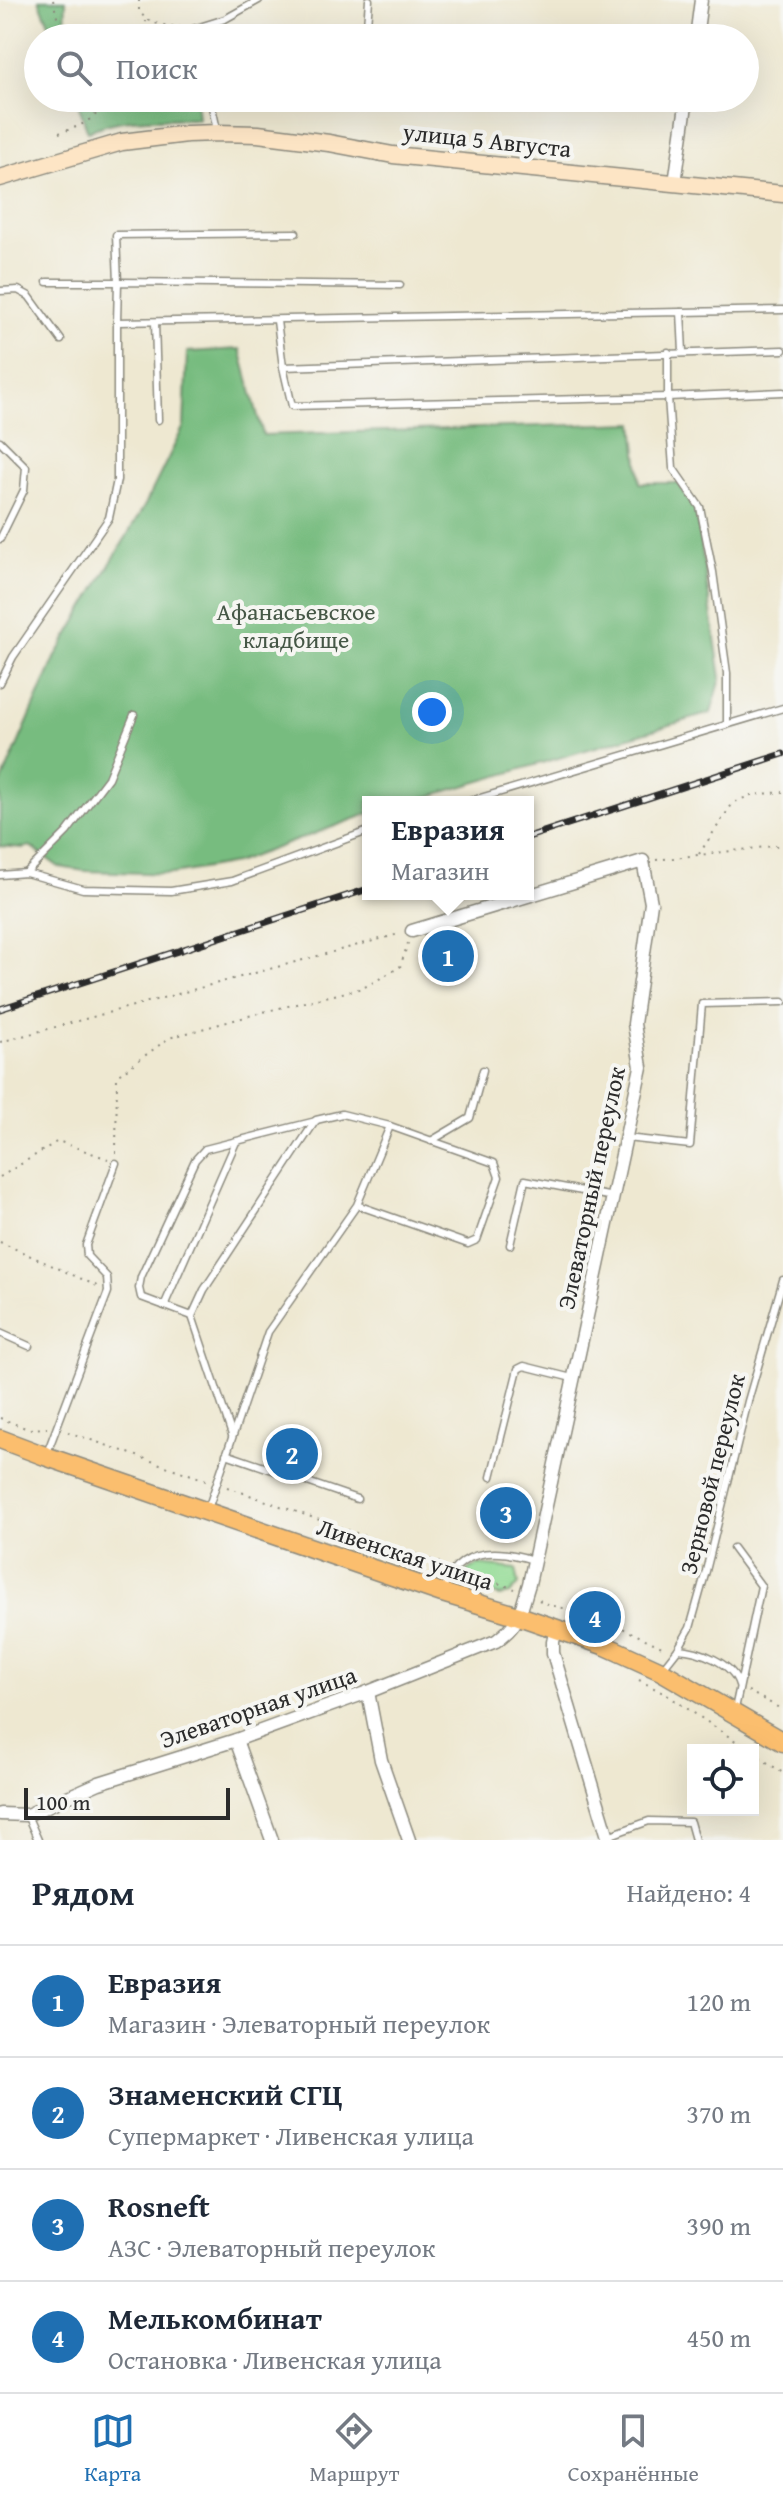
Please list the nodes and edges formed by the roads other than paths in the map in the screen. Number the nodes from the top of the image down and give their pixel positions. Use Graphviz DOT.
graph roads {
  1 [pos="259,0"];
  2 [pos="369,0"];
  3 [pos="701,0"];
  4 [pos="209,24"];
  5 [pos="367,24"];
  6 [pos="698,24"];
  7 [pos="213,112"];
  8 [pos="685,112"];
  9 [pos="218,133"];
  10 [pos="0,178"];
  11 [pos="675,183"];
  12 [pos="783,194"];
  13 [pos="296,233"];
  14 [pos="47,282"];
  15 [pos="118,282"];
  16 [pos="400,285"];
  17 [pos="0,291"];
  18 [pos="783,310"];
  19 [pos="681,312"];
  20 [pos="277,321"];
  21 [pos="117,322"];
  22 [pos="155,322"];
  23 [pos="61,340"];
  24 [pos="783,350"];
  25 [pos="668,352"];
  26 [pos="683,352"];
  27 [pos="283,367"];
  28 [pos="783,392"];
  29 [pos="668,397"];
  30 [pos="158,420"];
  31 [pos="0,441"];
  32 [pos="0,539"];
  33 [pos="0,683"];
  34 [pos="783,708"];
  35 [pos="134,715"];
  36 [pos="727,724"];
  37 [pos="487,796"];
  38 [pos="362,833"];
  39 [pos="26,873"];
  40 [pos="0,875"];
  41 [pos="534,894"];
  42 [pos="514,900"];
  43 [pos="412,931"];
  44 [pos="783,1002"];
  45 [pos="483,1070"];
  46 [pos="316,1120"];
  47 [pos="390,1126"];
  48 [pos="626,1138"];
  49 [pos="431,1141"];
  50 [pos="236,1142"];
  51 [pos="116,1163"];
  52 [pos="613,1197"];
  53 [pos="357,1205"];
  54 [pos="510,1245"];
  55 [pos="783,1280"];
  56 [pos="164,1306"];
  57 [pos="192,1316"];
  58 [pos="0,1333"];
  59 [pos="29,1346"];
  60 [pos="573,1378"];
  61 [pos="232,1435"];
  62 [pos="0,1439"];
  63 [pos="226,1454"];
  64 [pos="45,1456"];
  65 [pos="491,1477"];
  66 [pos="357,1499"];
  67 [pos="207,1513"];
  68 [pos="733,1548"];
  69 [pos="533,1560"];
  70 [pos="442,1593"];
  71 [pos="519,1616"];
  72 [pos="556,1628"];
  73 [pos="678,1649"];
  74 [pos="661,1671"];
  75 [pos="739,1687"];
  76 [pos="368,1692"];
  77 [pos="734,1713"];
  78 [pos="236,1740"];
  79 [pos="783,1742"];
  80 [pos="0,1814"];
  81 [pos="27,1815"];
  82 [pos="608,1838"];
  83 [pos="38,1840"];
  84 [pos="272,1840"];
  85 [pos="409,1840"];
  86 [pos="695,1840"];
  1 -- 4 [label="lane"];
  2 -- 5 [label="lane"];
  3 -- 6 [label="street"];
  7 -- 9 [label="lane"];
  8 -- 11 [label="street"];
  9 -- 10 [label="main road, улица 5 Августа"];
  9 -- 11 [label="main road, улица 5 Августа"];
  11 -- 12 [label="main road, улица 5 Августа"];
  13 -- 15 [label="lane"];
  14 -- 15 [label="lane"];
  15 -- 16 [label="lane"];
  15 -- 21 [label="lane"];
  17 -- 23 [label="lane"];
  18 -- 19 [label="lane"];
  19 -- 20 [label="lane"];
  19 -- 26 [label="lane"];
  20 -- 22 [label="lane"];
  20 -- 27 [label="lane"];
  21 -- 22 [label="lane"];
  21 -- 33 [label="lane"];
  22 -- 30 [label="lane"];
  24 -- 26 [label="lane"];
  25 -- 26 [label="lane"];
  25 -- 27 [label="lane"];
  25 -- 29 [label="lane"];
  27 -- 29 [label="lane"];
  28 -- 29 [label="lane"];
  29 -- 36 [label="lane"];
  31 -- 32 [label="lane"];
  34 -- 36 [label="lane"];
  35 -- 39 [label="lane"];
  36 -- 37 [label="lane"];
  38 -- 39 [label="lane"];
  39 -- 40 [label="lane"];
  41 -- 48 [label="street, Элеваторный переулок"];
  42 -- 43 [label="street, Элеваторный переулок"];
  44 -- 48 [label="lane"];
  45 -- 49 [label="lane"];
  46 -- 47 [label="lane"];
  46 -- 50 [label="lane"];
  46 -- 57 [label="lane"];
  47 -- 49 [label="lane"];
  47 -- 53 [label="lane"];
  48 -- 52 [label="street, Элеваторный переулок"];
  49 -- 53 [label="lane"];
  50 -- 56 [label="lane"];
  50 -- 56 [label="lane"];
  51 -- 64 [label="lane"];
  52 -- 54 [label="lane"];
  52 -- 60 [label="street, Элеваторный переулок"];
  53 -- 61 [label="lane"];
  55 -- 73 [label="lane, Зерновой переулок"];
  56 -- 57 [label="lane"];
  57 -- 61 [label="lane"];
  58 -- 59 [label="lane"];
  60 -- 65 [label="lane"];
  60 -- 69 [label="street, Элеваторный переулок"];
  61 -- 63 [label="lane"];
  62 -- 64 [label="main road, Ливенская улица"];
  63 -- 66 [label="lane"];
  63 -- 67 [label="lane"];
  64 -- 67 [label="main road, Ливенская улица"];
  67 -- 70 [label="main road, Ливенская улица"];
  68 -- 75 [label="lane"];
  69 -- 70 [label="lane"];
  69 -- 71 [label="street, Элеваторный переулок"];
  70 -- 71 [label="main road, Ливенская улица"];
  71 -- 72 [label="main road, Ливенская улица"];
  71 -- 76 [label="street, Элеваторная улица"];
  72 -- 74 [label="main road, Ливенская улица"];
  72 -- 82 [label="street"];
  73 -- 74 [label="lane, Зерновой переулок"];
  73 -- 75 [label="lane"];
  74 -- 77 [label="main road, Ливенская улица"];
  75 -- 77 [label="lane"];
  76 -- 78 [label="street, Элеваторная улица"];
  76 -- 85 [label="street"];
  77 -- 79 [label="main road, Ливенская улица"];
  78 -- 81 [label="street, Элеваторная улица"];
  78 -- 84 [label="street"];
  80 -- 81 [label="street, Элеваторная улица"];
  81 -- 83 [label="lane"];
  82 -- 86 [label="lane"];
}
